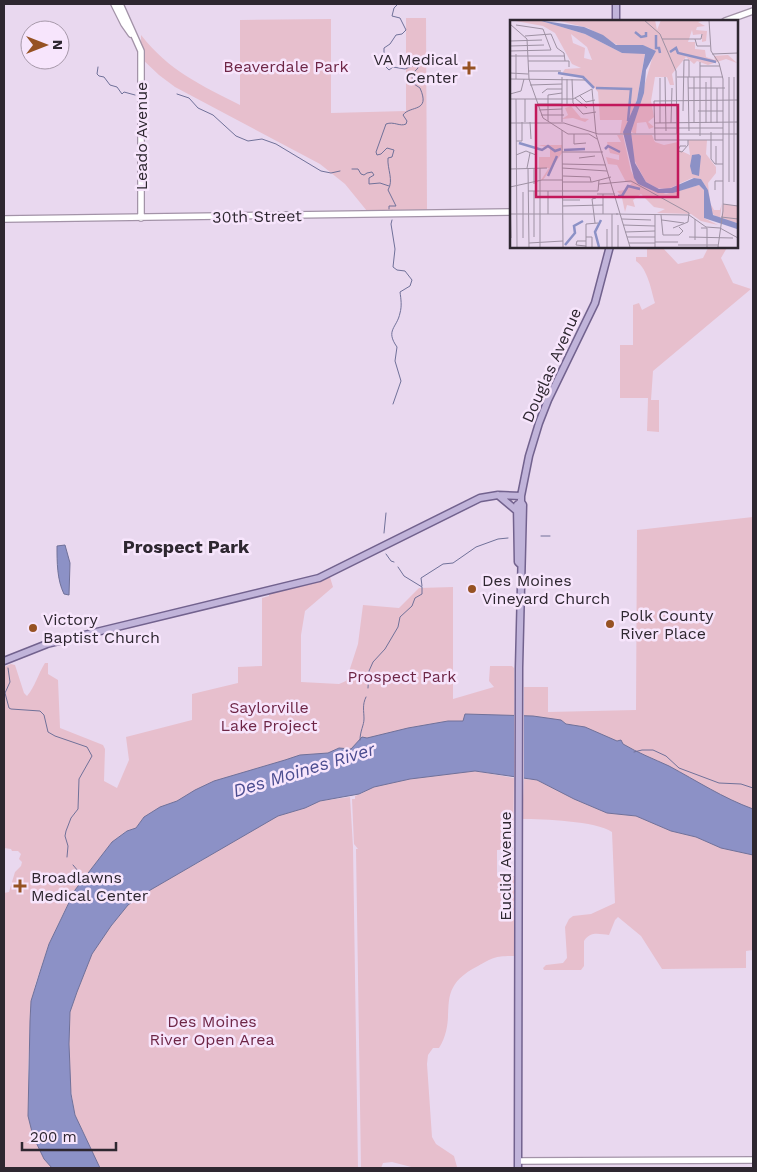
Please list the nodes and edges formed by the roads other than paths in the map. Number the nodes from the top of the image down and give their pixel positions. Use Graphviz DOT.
graph roads {
  1 [pos="114,4"];
  2 [pos="120,4"];
  3 [pos="616,4"];
  4 [pos="753,11"];
  5 [pos="616,20"];
  6 [pos="728,20"];
  7 [pos="135,37"];
  8 [pos="510,212"];
  9 [pos="141,218"];
  10 [pos="4,219"];
  11 [pos="609,248"];
  12 [pos="498,495"];
  13 [pos="521,499"];
  14 [pos="517,511"];
  15 [pos="520,564"];
  16 [pos="4,661"];
  17 [pos="753,1160"];
  18 [pos="518,1165"];
  1 -- 7 [label="street"];
  2 -- 7 [label="street"];
  3 -- 5 [label="main road"];
  4 -- 6 [label="street"];
  7 -- 9 [label="street, Leado Avenue"];
  8 -- 9 [label="street, 30th Street"];
  9 -- 10 [label="street, 30th Street"];
  11 -- 13 [label="main road, Douglas Avenue"];
  12 -- 13 [label="main road"];
  12 -- 14 [label="main road"];
  12 -- 16 [label="main road"];
  13 -- 14 [label="main road, Euclid Avenue"];
  13 -- 15 [label="main road, Euclid Avenue"];
  14 -- 15 [label="main road, Euclid Avenue"];
  15 -- 18 [label="main road, Euclid Avenue"];
  17 -- 18 [label="street"];
}
